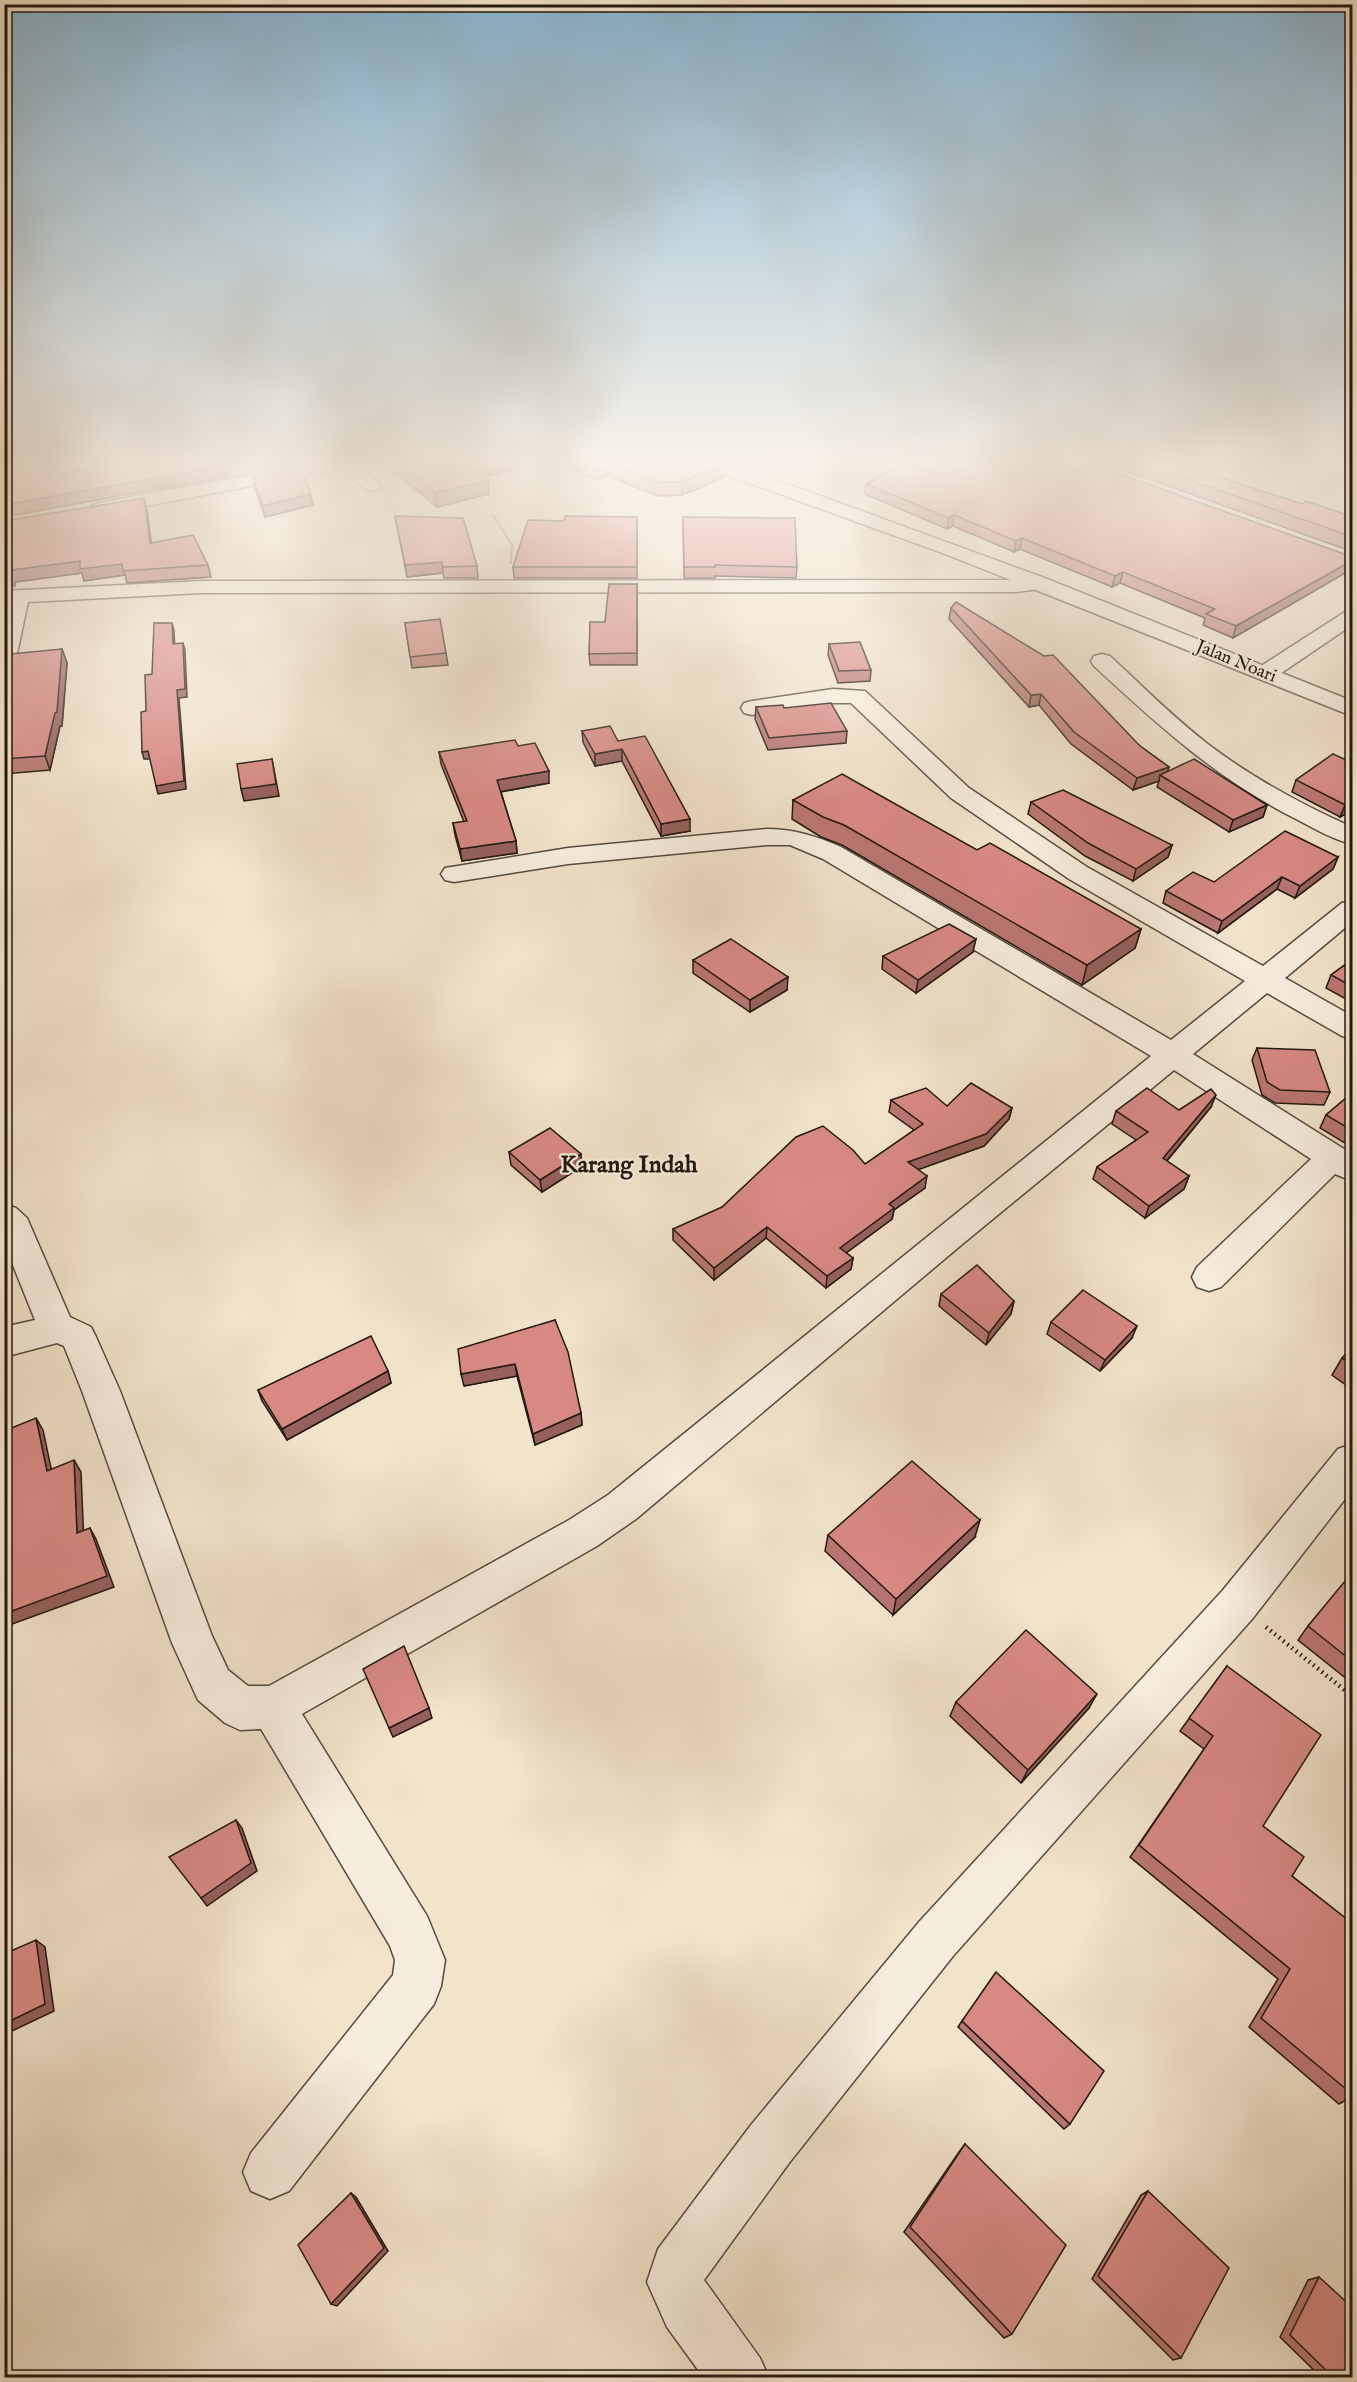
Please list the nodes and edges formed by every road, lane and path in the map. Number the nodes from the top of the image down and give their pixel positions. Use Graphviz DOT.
graph roads {
  1 [pos="510,575"];
  2 [pos="1017,575"];
  3 [pos="1040,584"];
  4 [pos="509,588"];
  5 [pos="13,605"];
  6 [pos="1353,616"];
  7 [pos="1102,661"];
  8 [pos="4,663"];
  9 [pos="1266,673"];
  10 [pos="752,708"];
  11 [pos="1353,709"];
  12 [pos="1353,836"];
  13 [pos="454,874"];
  14 [pos="1353,909"];
  15 [pos="1265,981"];
  16 [pos="1353,1029"];
  17 [pos="1174,1056"];
  18 [pos="1343,1163"];
  19 [pos="4,1217"];
  20 [pos="1209,1276"];
  21 [pos="57,1329"];
  22 [pos="4,1342"];
  23 [pos="1353,1461"];
  24 [pos="1238,1604"];
  25 [pos="1353,1696"];
  26 [pos="273,1707"];
  27 [pos="270,2172"];
  28 [pos="740,2378"];
  1 -- 4 [label="path"];
  2 -- 3 [label="street, Jalan Noari"];
  3 -- 4 [label="street"];
  3 -- 9 [label="street, Jalan Noari"];
  4 -- 5 [label="street"];
  5 -- 8 [label="street"];
  6 -- 9 [label="street"];
  7 -- 12 [label="street"];
  9 -- 11 [label="street, Jalan Noari"];
  10 -- 15 [label="street"];
  13 -- 17 [label="street"];
  14 -- 15 [label="street"];
  15 -- 16 [label="street"];
  15 -- 17 [label="street"];
  17 -- 18 [label="street"];
  17 -- 26 [label="street"];
  18 -- 20 [label="street"];
  19 -- 21 [label="street"];
  21 -- 22 [label="street"];
  21 -- 26 [label="street"];
  23 -- 24 [label="street"];
  24 -- 25 [label="path"];
  24 -- 28 [label="street"];
  26 -- 27 [label="street"];
}
